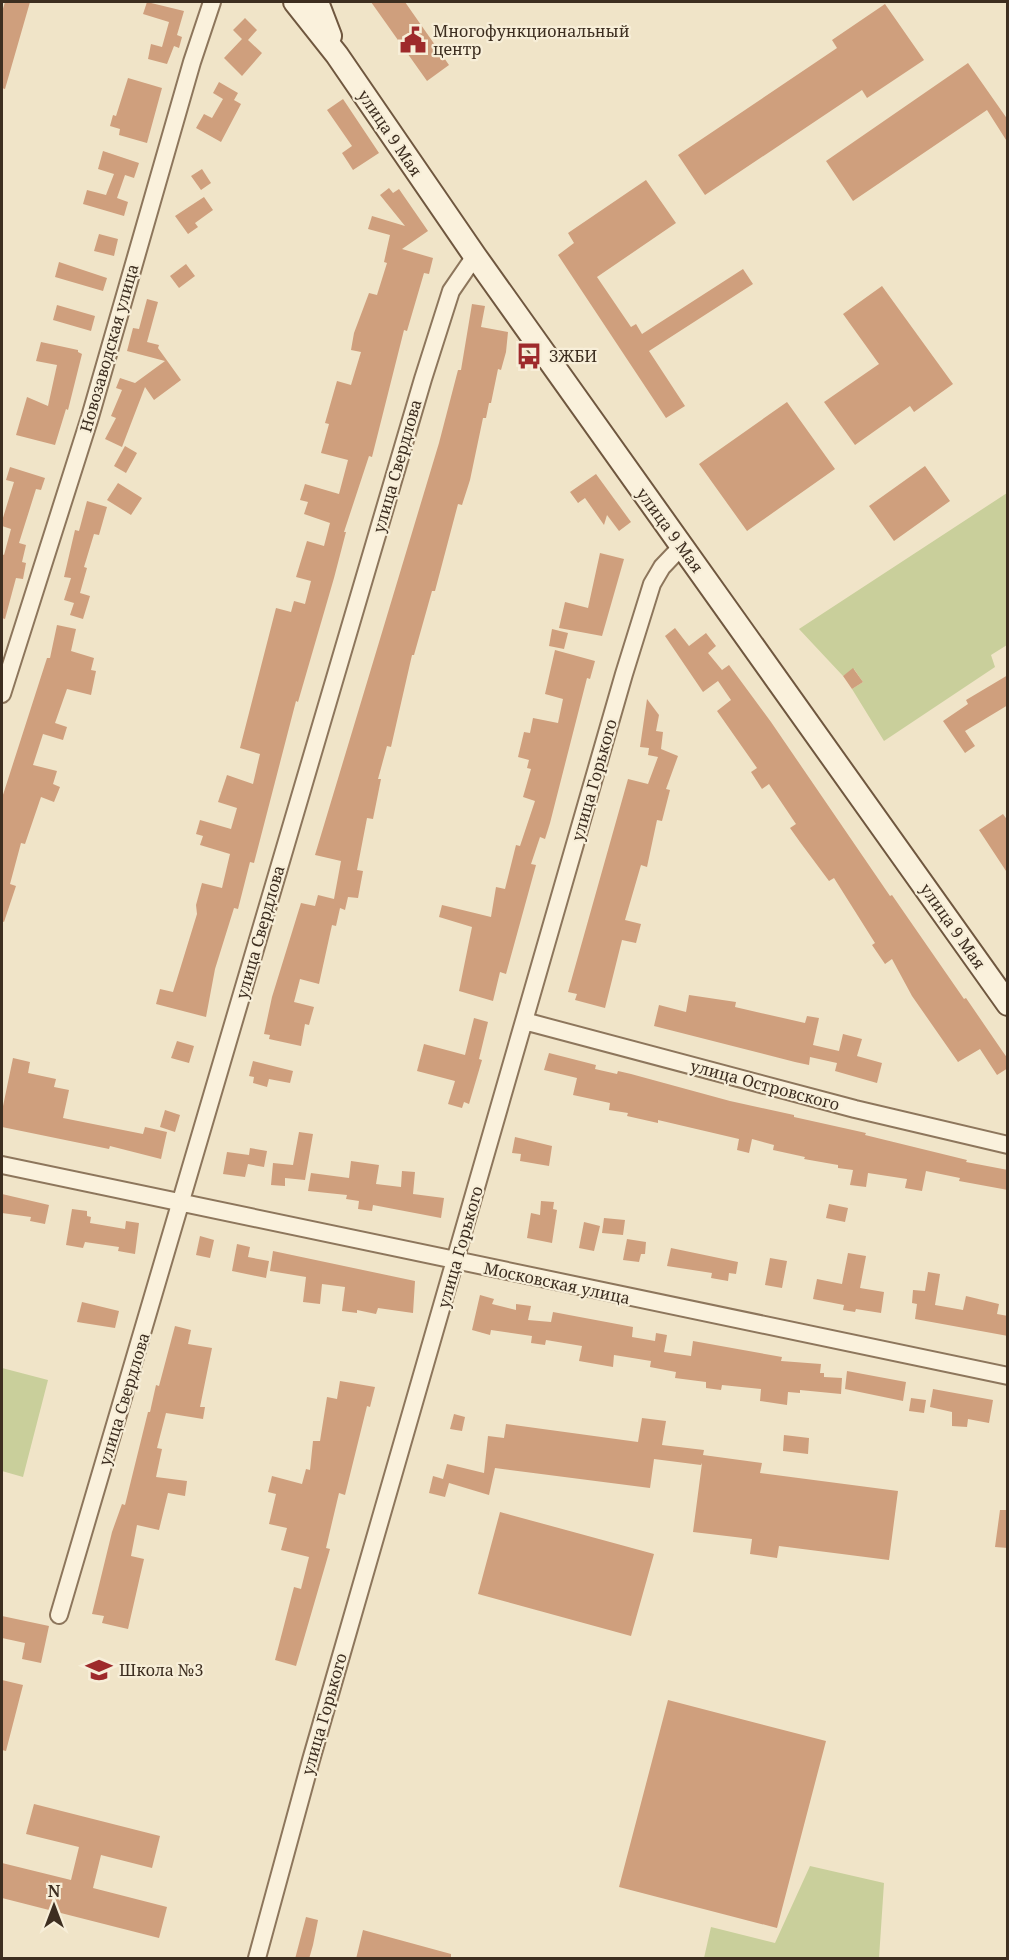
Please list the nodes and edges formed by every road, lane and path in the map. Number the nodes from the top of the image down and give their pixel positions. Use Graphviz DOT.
graph roads {
  1 [pos="212,2"];
  2 [pos="295,2"];
  3 [pos="317,2"];
  4 [pos="337,55"];
  5 [pos="475,256"];
  6 [pos="682,546"];
  7 [pos="2,694"];
  8 [pos="1008,1004"];
  9 [pos="524,1021"];
  10 [pos="1008,1145"];
  11 [pos="2,1165"];
  12 [pos="182,1203"];
  13 [pos="456,1263"];
  14 [pos="1008,1376"];
  15 [pos="59,1615"];
  16 [pos="257,1959"];
  1 -- 7 [label="street, Новозаводская улица"];
  2 -- 4 [label="street, улица 9 Мая"];
  3 -- 4 [label="street, улица 9 Мая"];
  4 -- 5 [label="street, улица 9 Мая"];
  5 -- 6 [label="street, улица 9 Мая"];
  5 -- 12 [label="street, улица Свердлова"];
  6 -- 8 [label="street, улица 9 Мая"];
  6 -- 9 [label="street, улица Горького"];
  9 -- 10 [label="street, улица Островского"];
  9 -- 13 [label="street, улица Горького"];
  11 -- 12 [label="street, Московская улица"];
  12 -- 13 [label="street, Московская улица"];
  12 -- 15 [label="street, улица Свердлова"];
  13 -- 14 [label="street, Московская улица"];
  13 -- 16 [label="street, улица Горького"];
}
